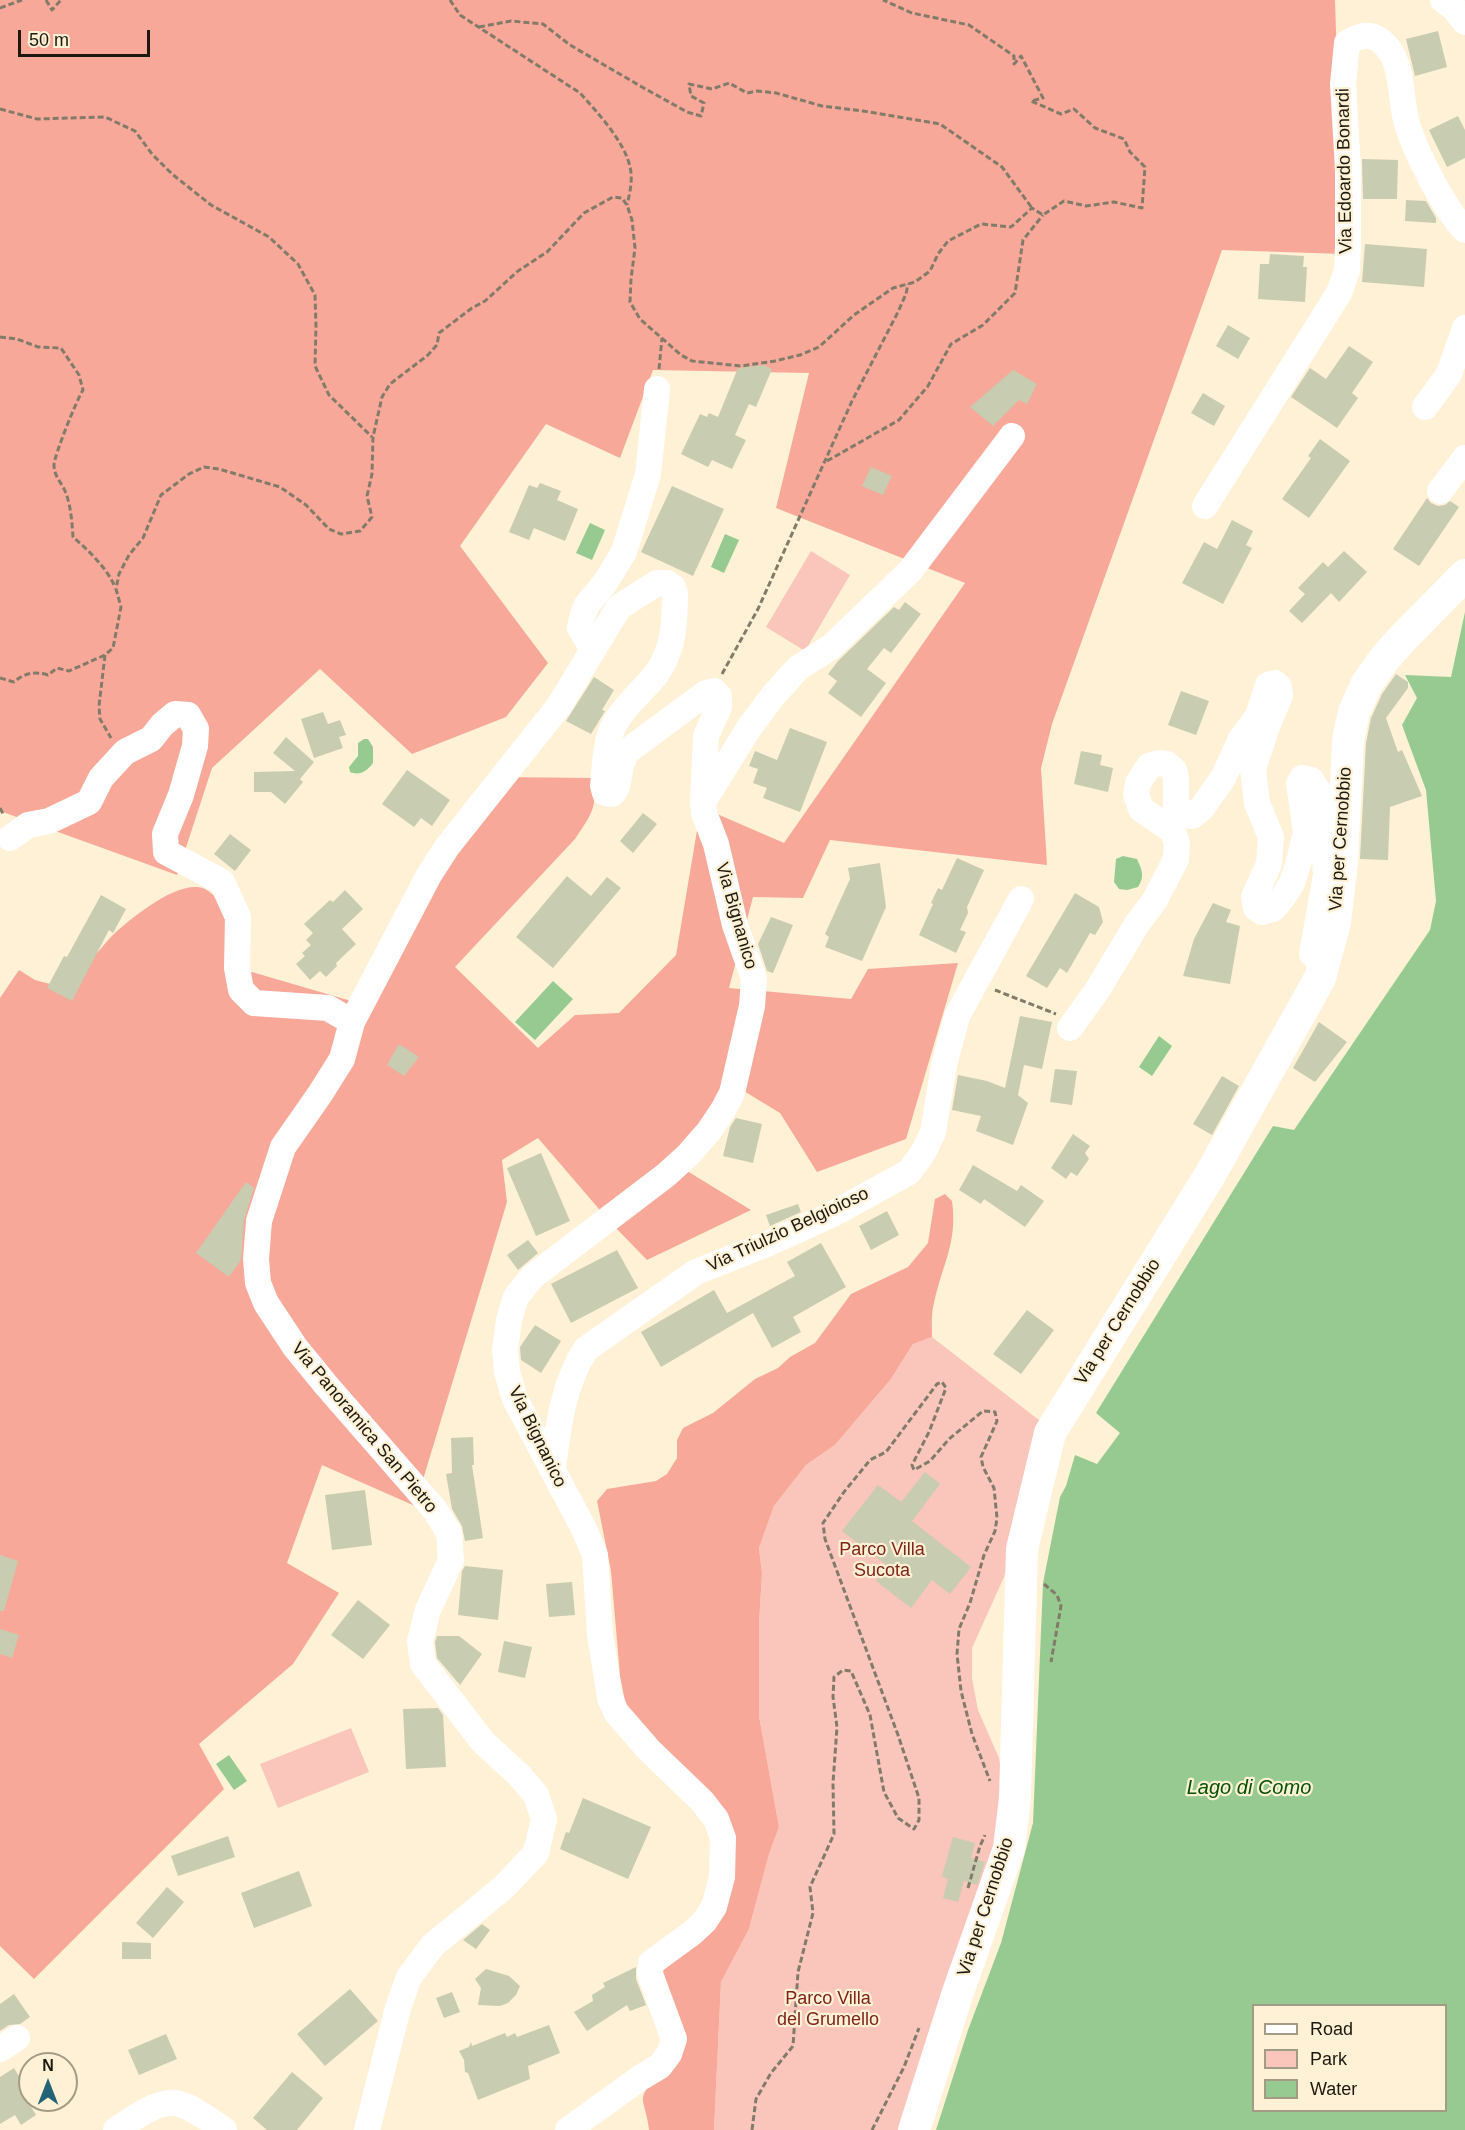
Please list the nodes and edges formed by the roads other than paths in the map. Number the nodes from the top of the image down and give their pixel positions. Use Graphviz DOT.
graph roads {
  1 [pos="1443,0"];
  2 [pos="1465,22"];
  3 [pos="1465,230"];
  4 [pos="1465,328"];
  5 [pos="657,389"];
  6 [pos="1425,407"];
  7 [pos="1012,436"];
  8 [pos="1465,458"];
  9 [pos="1440,491"];
  10 [pos="1205,506"];
  11 [pos="1465,575"];
  12 [pos="593,650"];
  13 [pos="703,802"];
  14 [pos="10,838"];
  15 [pos="1021,899"];
  16 [pos="352,1022"];
  17 [pos="1071,1026"];
  18 [pos="1260,1086"];
  19 [pos="553,1468"];
  20 [pos="362,2129"];
  21 [pos="116,2130"];
  22 [pos="224,2130"];
  23 [pos="568,2130"];
  24 [pos="914,2130"];
  1 -- 2 [label="street"];
  3 -- 10 [label="street, Via Edoardo Bonardi"];
  4 -- 6 [label="street"];
  5 -- 12 [label="street"];
  7 -- 13 [label="street"];
  8 -- 9 [label="street"];
  11 -- 18 [label="main road, Via per Cernobbio"];
  12 -- 13 [label="street, Via Bignanico"];
  12 -- 16 [label="street"];
  13 -- 19 [label="street, Via Bignanico"];
  14 -- 16 [label="street"];
  15 -- 19 [label="street, Via Triulzio Belgioioso"];
  16 -- 20 [label="street, Via Panoramica San Pietro"];
  17 -- 18 [label="street"];
  18 -- 24 [label="main road, Via per Cernobbio"];
  19 -- 23 [label="street, Via Bignanico"];
  21 -- 22 [label="street"];
}
